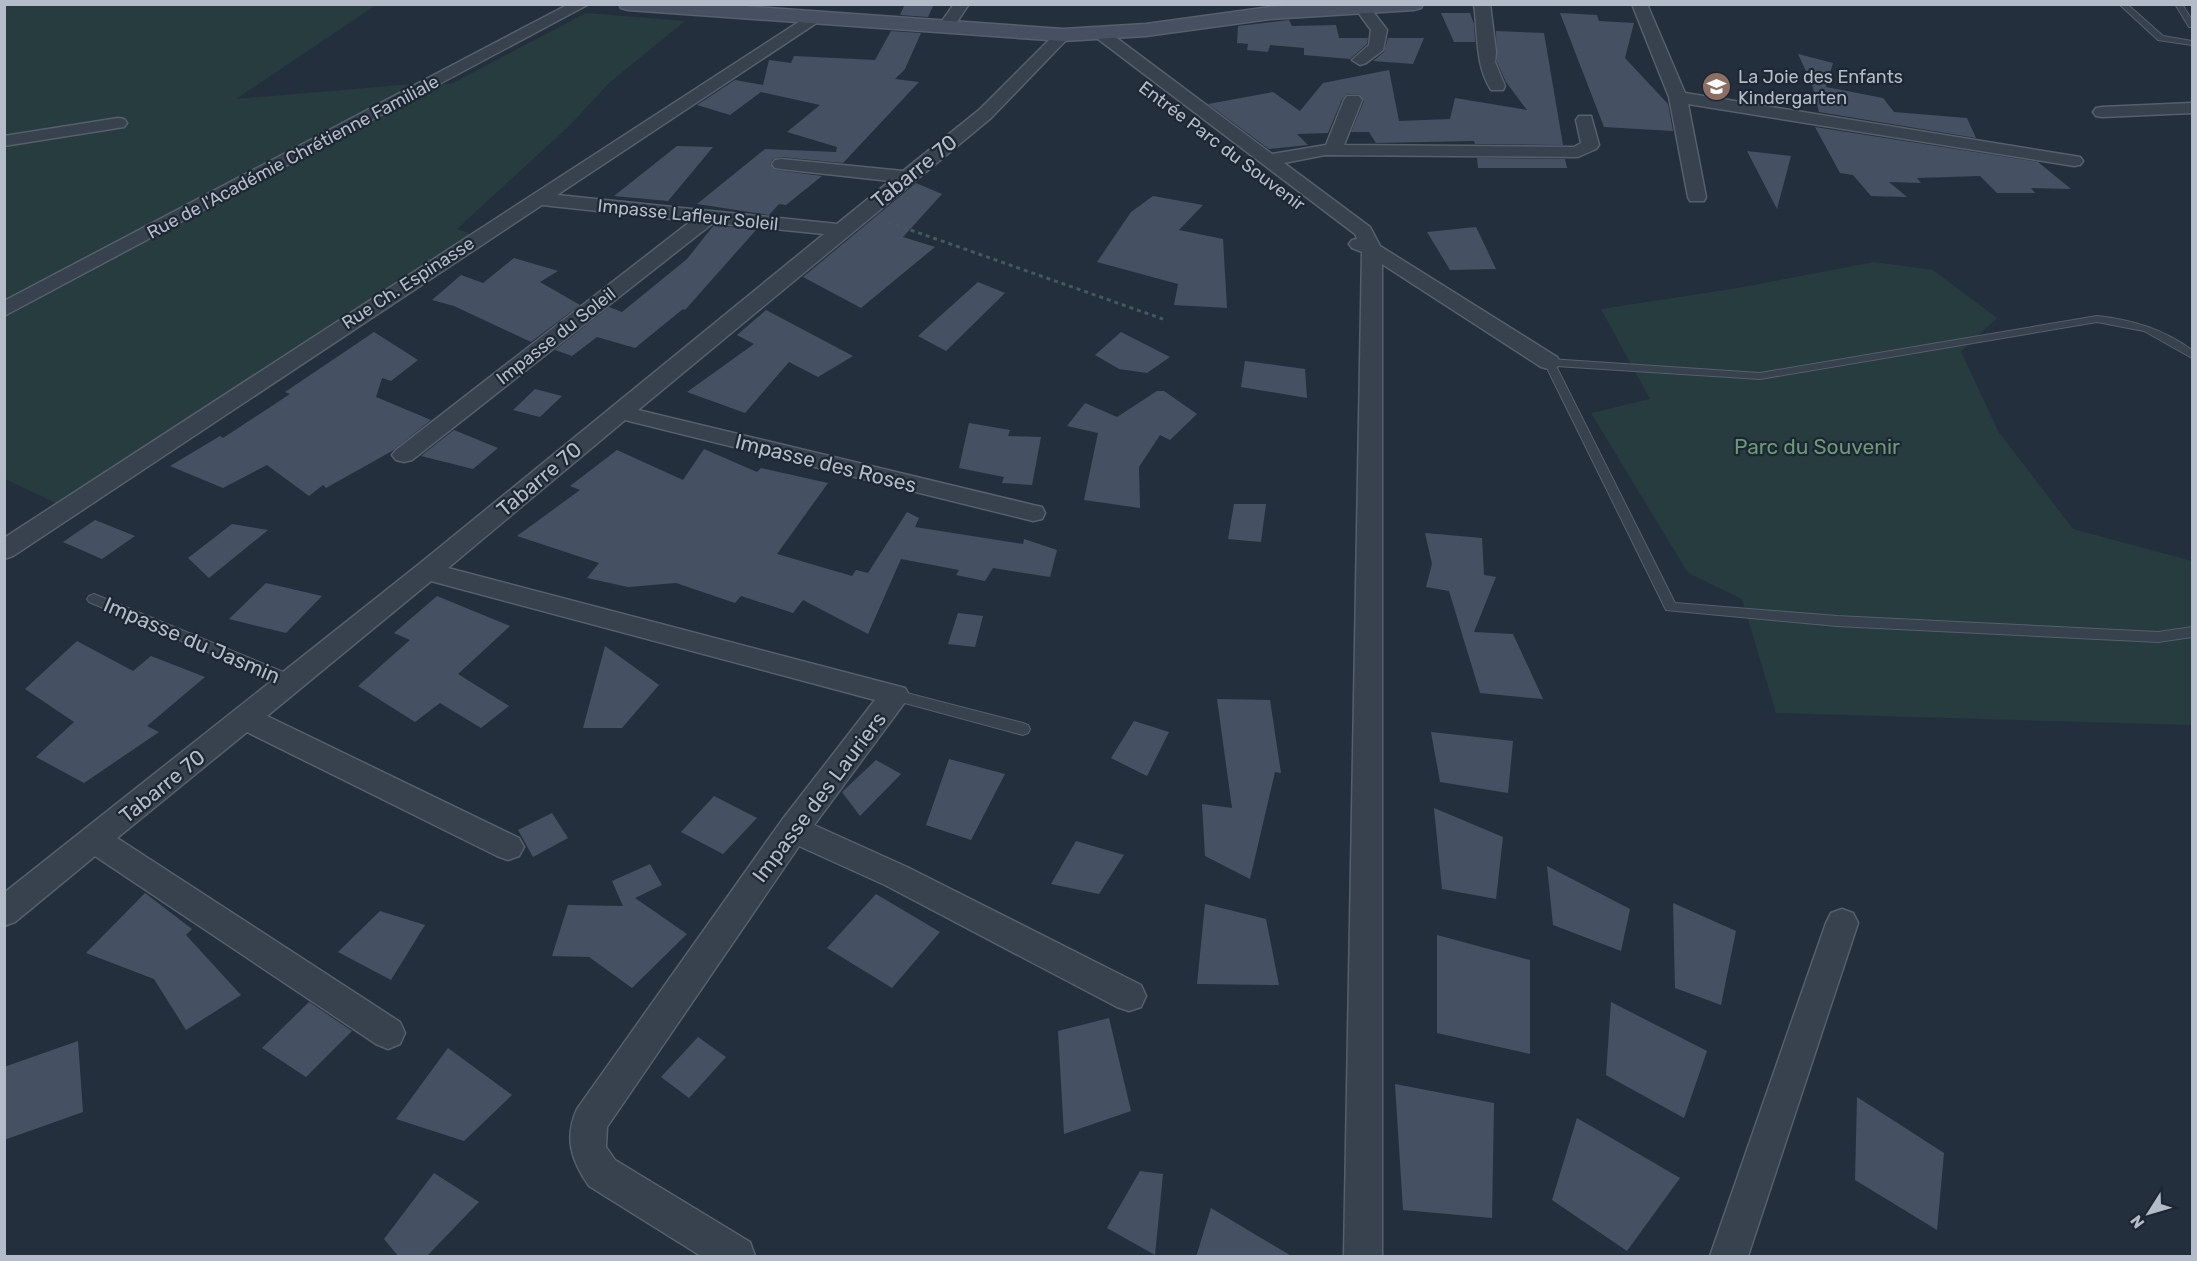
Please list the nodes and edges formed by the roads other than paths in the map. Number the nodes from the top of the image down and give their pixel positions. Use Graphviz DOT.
graph roads {
  1 [pos="582,4"];
  2 [pos="628,4"];
  3 [pos="962,4"];
  4 [pos="1414,4"];
  5 [pos="1482,4"];
  6 [pos="1639,4"];
  7 [pos="2122,4"];
  8 [pos="2178,4"];
  9 [pos="664,6"];
  10 [pos="1333,7"];
  11 [pos="1363,8"];
  12 [pos="813,19"];
  13 [pos="2193,25"];
  14 [pos="945,28"];
  15 [pos="1100,33"];
  16 [pos="1070,35"];
  17 [pos="2193,43"];
  18 [pos="1360,60"];
  19 [pos="1497,86"];
  20 [pos="1678,97"];
  21 [pos="1353,100"];
  22 [pos="2193,108"];
  23 [pos="2102,112"];
  24 [pos="1585,120"];
  25 [pos="118,123"];
  26 [pos="4,141"];
  27 [pos="1333,150"];
  28 [pos="1269,160"];
  29 [pos="2074,161"];
  30 [pos="781,164"];
  31 [pos="906,177"];
  32 [pos="1697,197"];
  33 [pos="537,199"];
  34 [pos="708,217"];
  35 [pos="840,231"];
  36 [pos="1372,249"];
  37 [pos="4,310"];
  38 [pos="2193,355"];
  39 [pos="1549,362"];
  40 [pos="619,412"];
  41 [pos="404,455"];
  42 [pos="1033,513"];
  43 [pos="4,550"];
  44 [pos="427,571"];
  45 [pos="94,599"];
  46 [pos="2193,633"];
  47 [pos="291,681"];
  48 [pos="895,695"];
  49 [pos="245,718"];
  50 [pos="1023,729"];
  51 [pos="793,829"];
  52 [pos="95,840"];
  53 [pos="508,847"];
  54 [pos="4,912"];
  55 [pos="1842,923"];
  56 [pos="1129,996"];
  57 [pos="388,1033"];
  58 [pos="736,1257"];
  59 [pos="1363,1257"];
  60 [pos="1729,1257"];
  1 -- 37 [label="street, Rue de l'Académie Chrétienne Familiale"];
  2 -- 9 [label="main road"];
  3 -- 14 [label="street"];
  4 -- 11 [label="main road"];
  5 -- 19 [label="street"];
  6 -- 20 [label="street"];
  7 -- 17 [label="lane"];
  8 -- 13 [label="lane"];
  9 -- 12 [label="main road"];
  10 -- 11 [label="main road"];
  10 -- 15 [label="main road"];
  11 -- 18 [label="street"];
  12 -- 14 [label="main road"];
  12 -- 33 [label="street, Rue Ch. Espinasse"];
  14 -- 16 [label="main road"];
  15 -- 16 [label="main road"];
  15 -- 28 [label="street, Entrée Parc du Souvenir"];
  16 -- 31 [label="street, Tabarre 70"];
  16 -- 36 [label="street, Entrée Parc du Souvenir"];
  20 -- 29 [label="street"];
  20 -- 32 [label="street"];
  21 -- 27 [label="street"];
  22 -- 23 [label="street"];
  24 -- 27 [label="street"];
  25 -- 26 [label="street"];
  27 -- 28 [label="street"];
  28 -- 36 [label="street, Entrée Parc du Souvenir"];
  30 -- 31 [label="street"];
  31 -- 35 [label="street, Tabarre 70"];
  33 -- 34 [label="street, Impasse Lafleur Soleil"];
  33 -- 43 [label="street, Rue Ch. Espinasse"];
  34 -- 35 [label="street, Impasse Lafleur Soleil"];
  34 -- 41 [label="street, Impasse du Soleil"];
  35 -- 40 [label="street, Tabarre 70"];
  36 -- 39 [label="street, Entrée Parc du Souvenir"];
  36 -- 59 [label="street"];
  38 -- 39 [label="lane"];
  39 -- 46 [label="lane"];
  40 -- 42 [label="street, Impasse des Roses"];
  40 -- 44 [label="street, Tabarre 70"];
  44 -- 47 [label="street, Tabarre 70"];
  44 -- 48 [label="street, Impasse des Lauriers"];
  45 -- 47 [label="lane, Impasse du Jasmin"];
  47 -- 49 [label="street, Tabarre 70"];
  48 -- 50 [label="lane"];
  48 -- 51 [label="street, Impasse des Lauriers"];
  49 -- 52 [label="street, Tabarre 70"];
  49 -- 53 [label="street"];
  51 -- 56 [label="street"];
  51 -- 58 [label="street, Impasse des Lauriers"];
  52 -- 54 [label="street, Tabarre 70"];
  52 -- 57 [label="street"];
  55 -- 60 [label="street"];
}
